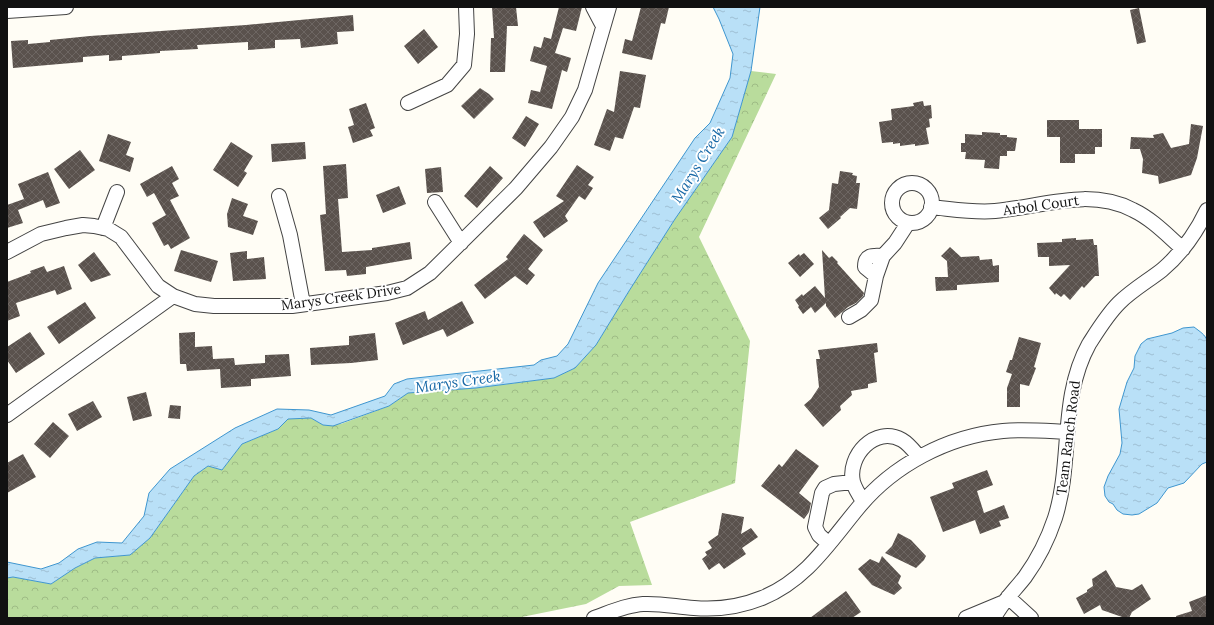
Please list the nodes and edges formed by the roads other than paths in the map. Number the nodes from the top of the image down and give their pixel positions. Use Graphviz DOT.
graph roads {
  1 [pos="66,7"];
  2 [pos="466,7"];
  3 [pos="594,7"];
  4 [pos="609,7"];
  5 [pos="7,11"];
  6 [pos="604,26"];
  7 [pos="408,104"];
  8 [pos="117,192"];
  9 [pos="279,196"];
  10 [pos="435,202"];
  11 [pos="931,207"];
  12 [pos="1207,210"];
  13 [pos="908,223"];
  14 [pos="103,228"];
  15 [pos="461,243"];
  16 [pos="1183,249"];
  17 [pos="7,252"];
  18 [pos="173,296"];
  19 [pos="303,304"];
  20 [pos="849,317"];
  21 [pos="7,415"];
  22 [pos="1067,432"];
  23 [pos="919,458"];
  24 [pos="853,482"];
  25 [pos="863,502"];
  26 [pos="829,544"];
  27 [pos="1005,600"];
  28 [pos="594,618"];
  29 [pos="966,618"];
  30 [pos="994,618"];
  31 [pos="1031,618"];
  1 -- 5 [label="street"];
  2 -- 7 [label="street"];
  3 -- 6 [label="street"];
  4 -- 6 [label="street, Marys Creek Drive"];
  6 -- 15 [label="street, Marys Creek Drive"];
  8 -- 14 [label="street"];
  9 -- 19 [label="street"];
  10 -- 15 [label="street"];
  11 -- 13 [label="street"];
  11 -- 13 [label="street"];
  11 -- 16 [label="street, Arbol Court"];
  12 -- 16 [label="street, Team Ranch Road"];
  13 -- 20 [label="street"];
  14 -- 17 [label="street"];
  14 -- 18 [label="street, Marys Creek Drive"];
  15 -- 19 [label="street, Marys Creek Drive"];
  16 -- 22 [label="street, Team Ranch Road"];
  18 -- 19 [label="street, Marys Creek Drive"];
  18 -- 21 [label="street"];
  22 -- 23 [label="street"];
  22 -- 27 [label="street, Team Ranch Road"];
  23 -- 24 [label="street"];
  23 -- 25 [label="street"];
  24 -- 25 [label="street"];
  24 -- 26 [label="street"];
  25 -- 26 [label="street"];
  26 -- 28 [label="street"];
  27 -- 29 [label="street, Team Ranch Road"];
  27 -- 30 [label="street, Team Ranch Road"];
  27 -- 31 [label="street"];
}
